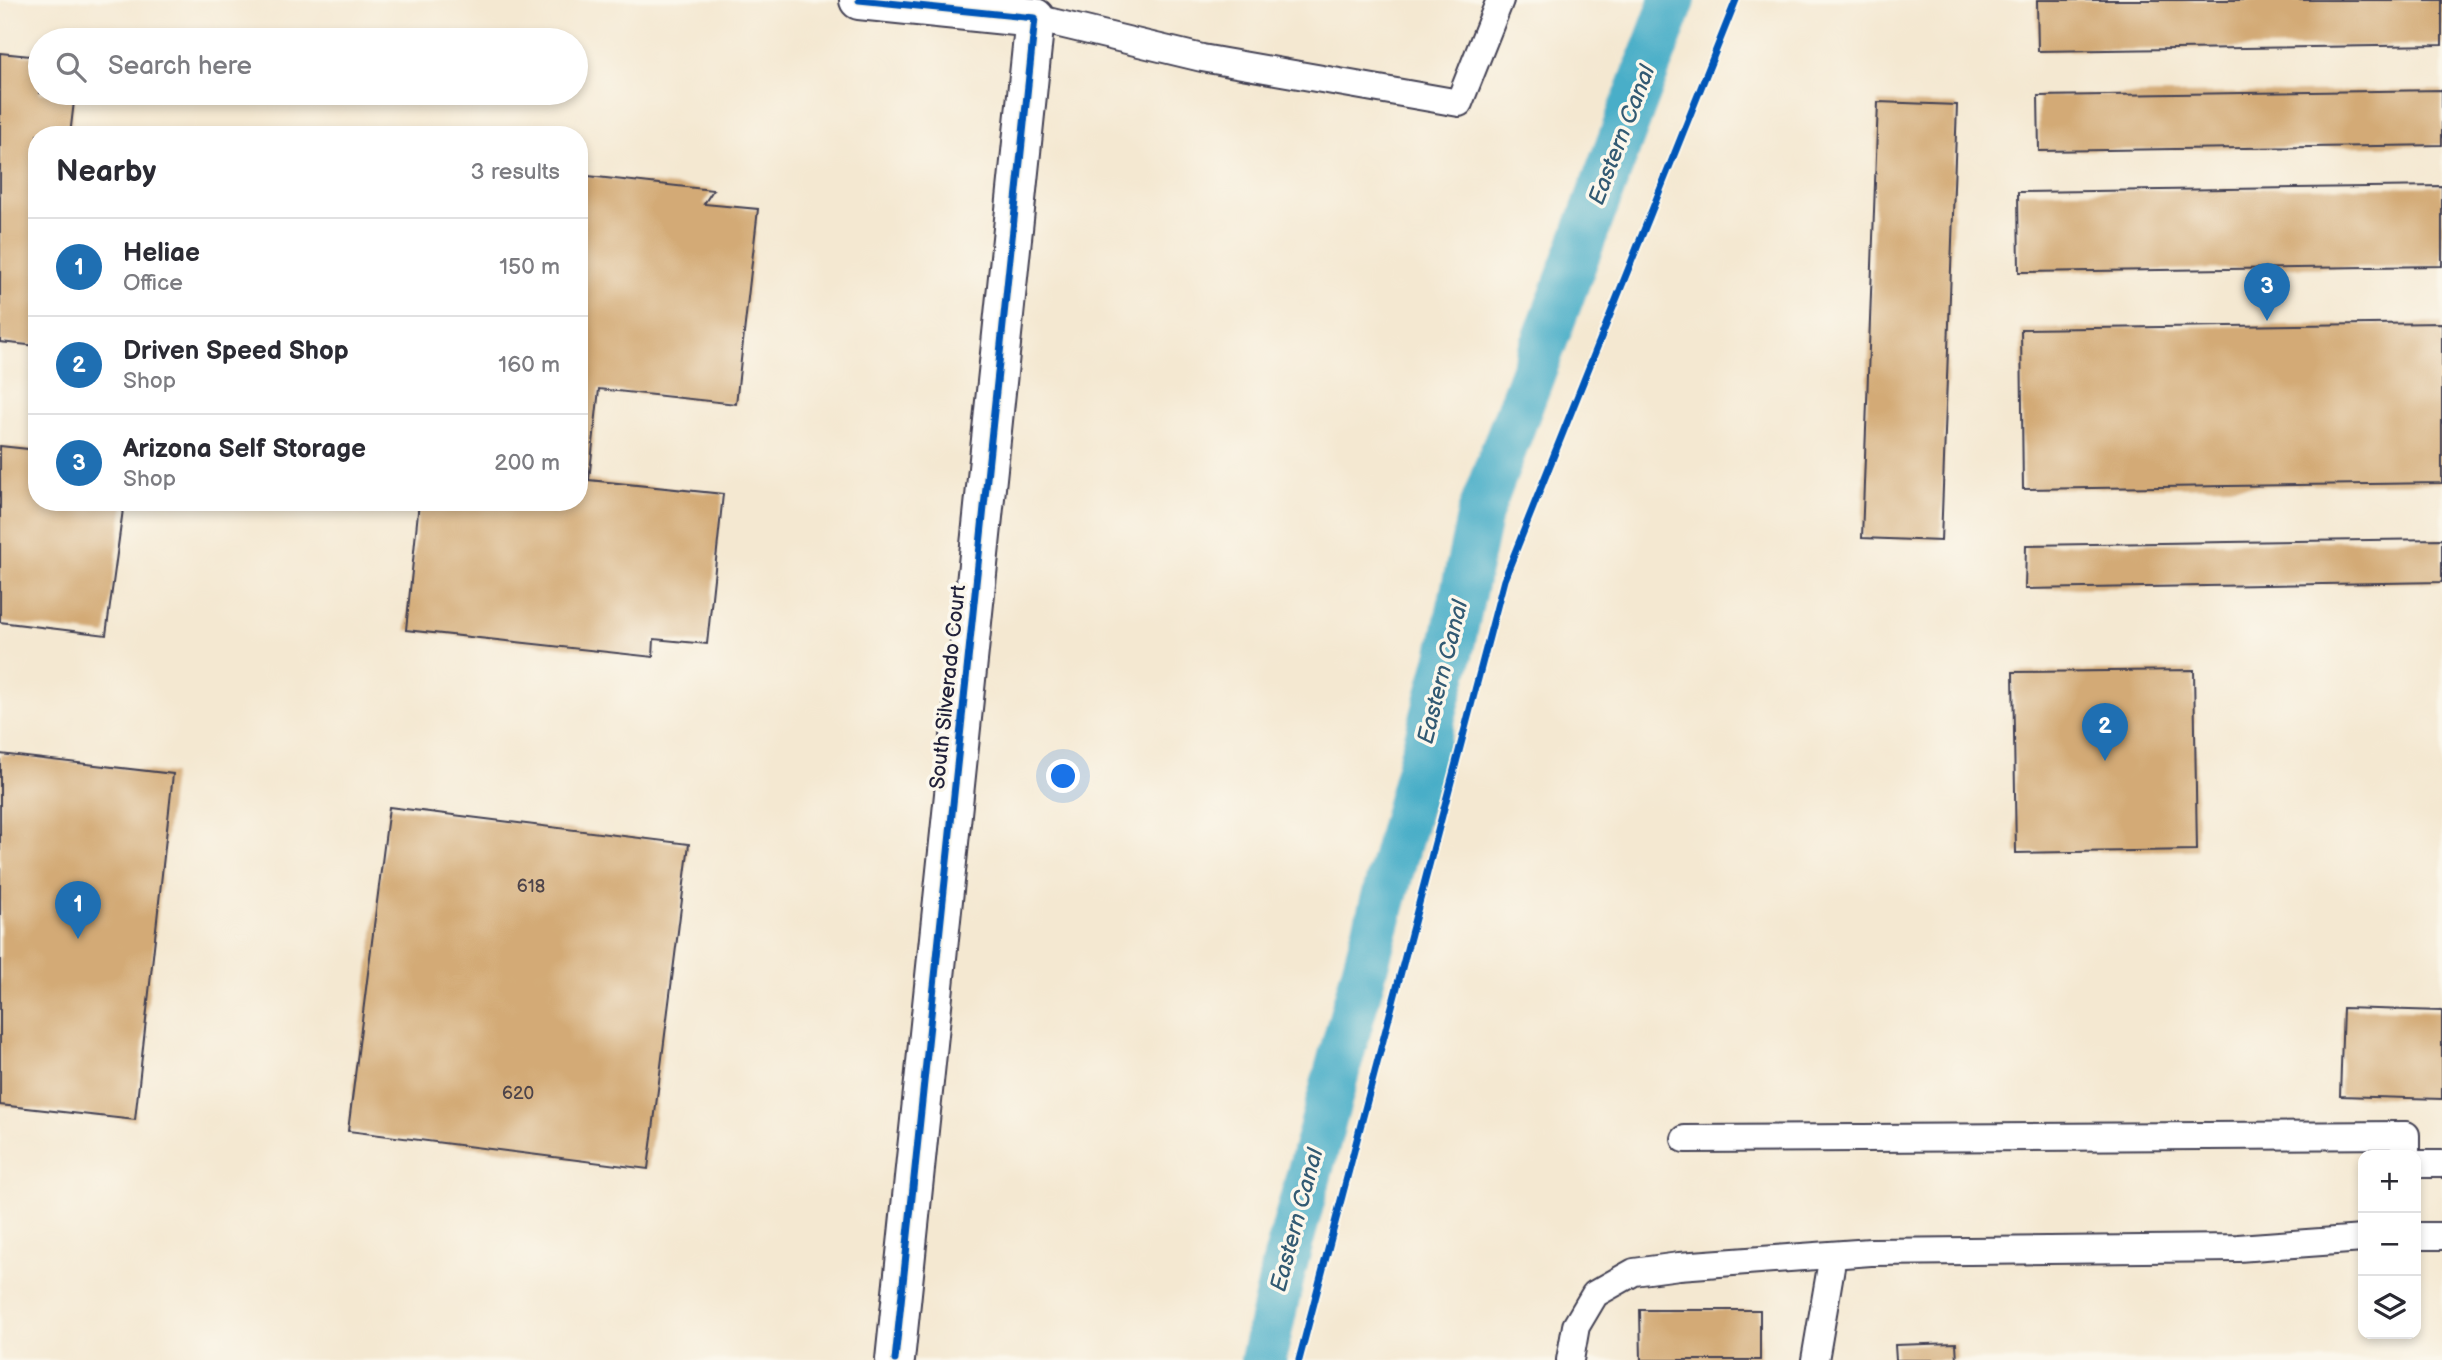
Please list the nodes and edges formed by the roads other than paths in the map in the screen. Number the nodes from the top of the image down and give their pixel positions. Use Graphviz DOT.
graph roads {
  1 [pos="859,0"];
  2 [pos="1500,0"];
  3 [pos="1035,18"];
  4 [pos="1685,1139"];
  5 [pos="2406,1150"];
  6 [pos="2421,1164"];
  7 [pos="2442,1164"];
  8 [pos="2421,1236"];
  9 [pos="2442,1236"];
  10 [pos="2358,1239"];
  11 [pos="1833,1255"];
  12 [pos="895,1360"];
  13 [pos="1570,1360"];
  14 [pos="1815,1360"];
  1 -- 3 [label="street"];
  2 -- 3 [label="lane"];
  3 -- 12 [label="street, South Silverado Court"];
  4 -- 5 [label="lane"];
  6 -- 7 [label="lane"];
  8 -- 9 [label="lane"];
  10 -- 11 [label="lane"];
  11 -- 13 [label="lane"];
  11 -- 14 [label="lane"];
}
